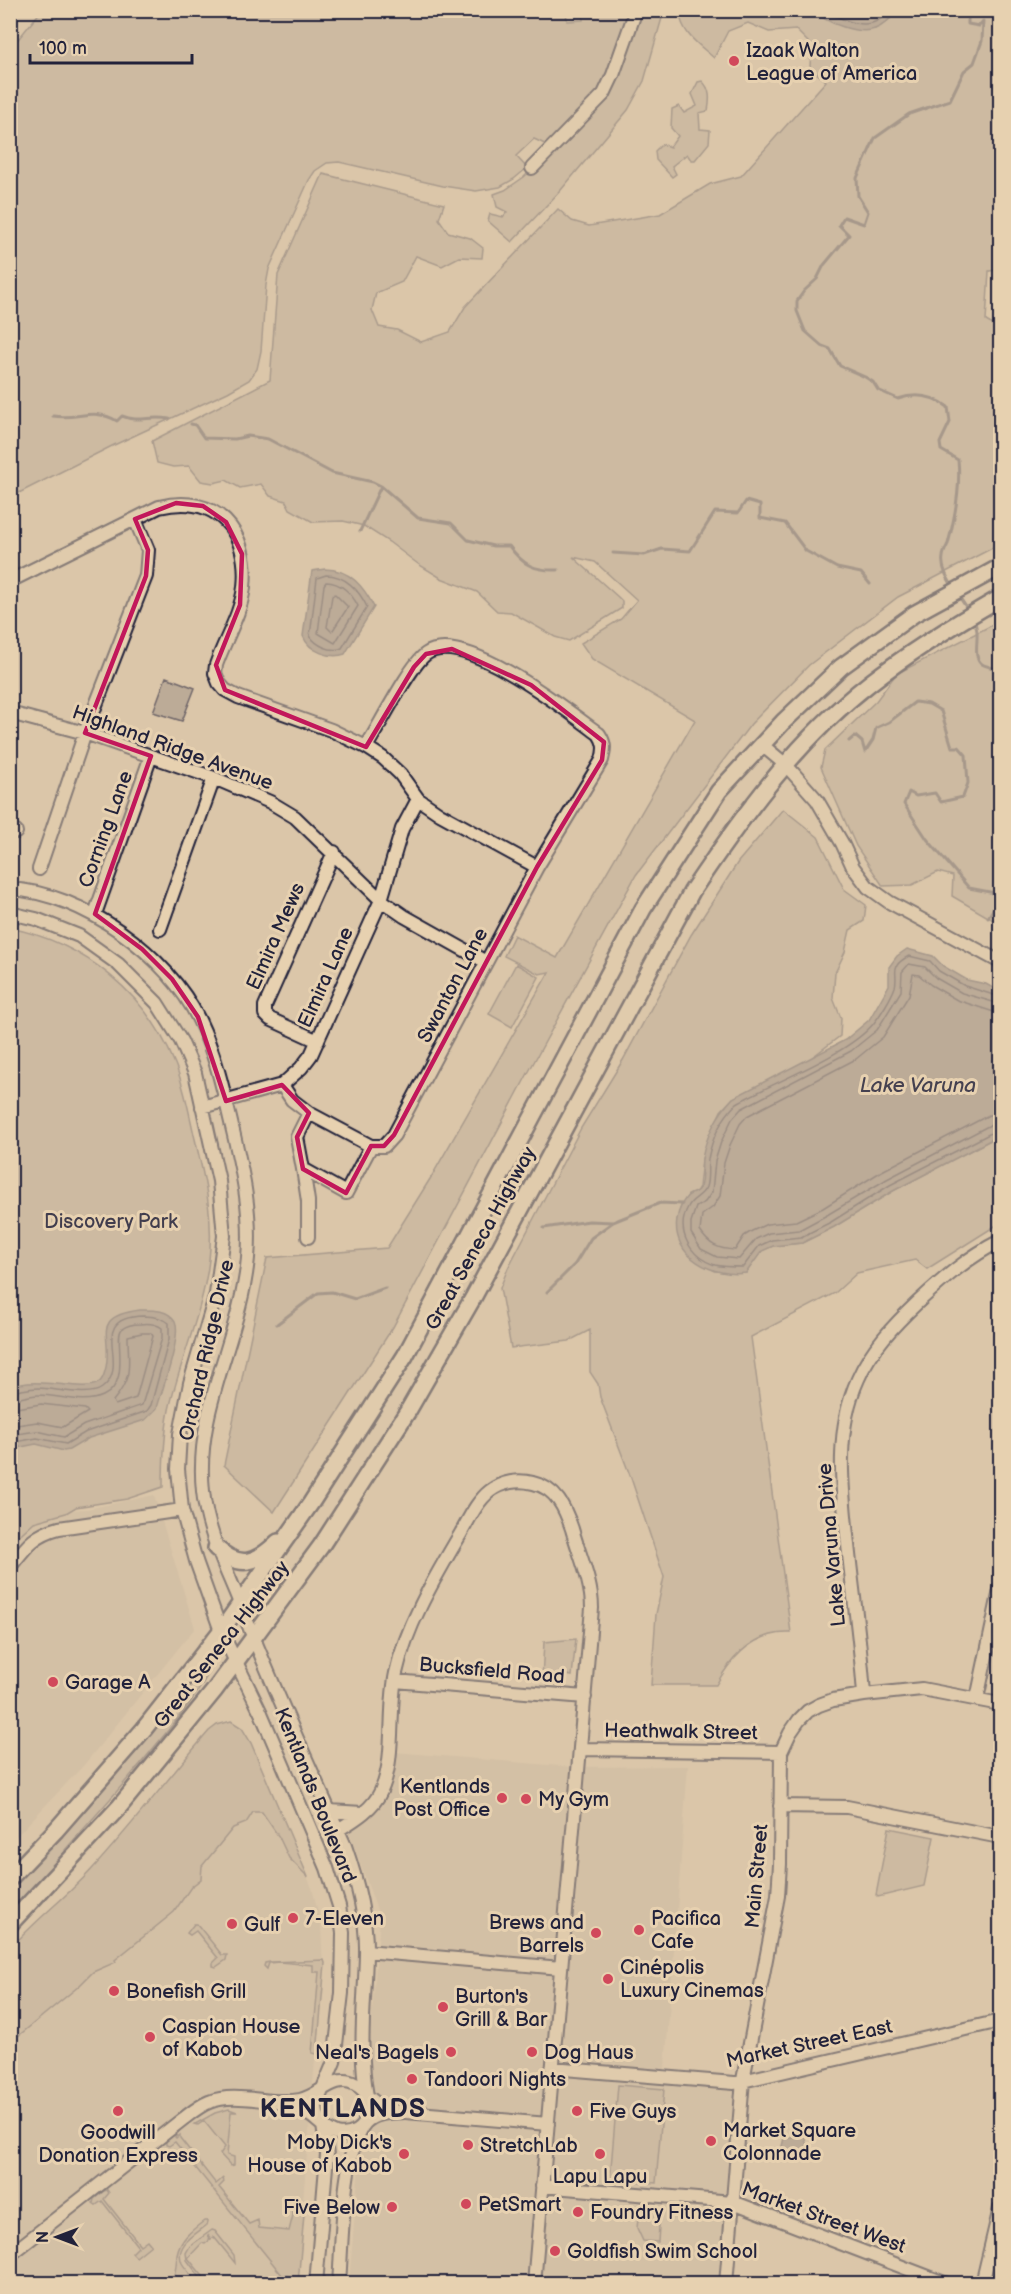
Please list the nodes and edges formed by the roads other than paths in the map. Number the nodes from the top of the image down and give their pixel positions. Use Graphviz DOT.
graph roads {
  1 [pos="636,10"];
  2 [pos="532,168"];
  3 [pos="135,519"];
  4 [pos="1000,567"];
  5 [pos="10,581"];
  6 [pos="1000,598"];
  7 [pos="10,713"];
  8 [pos="85,733"];
  9 [pos="762,745"];
  10 [pos="366,747"];
  11 [pos="151,756"];
  12 [pos="786,765"];
  13 [pos="214,778"];
  14 [pos="418,799"];
  15 [pos="334,852"];
  16 [pos="537,867"];
  17 [pos="39,869"];
  18 [pos="10,889"];
  19 [pos="381,900"];
  20 [pos="10,914"];
  21 [pos="95,914"];
  22 [pos="160,929"];
  23 [pos="486,962"];
  24 [pos="1000,962"];
  25 [pos="318,1041"];
  26 [pos="282,1085"];
  27 [pos="226,1101"];
  28 [pos="202,1107"];
  29 [pos="309,1113"];
  30 [pos="370,1146"];
  31 [pos="303,1169"];
  32 [pos="308,1237"];
  33 [pos="1000,1242"];
  34 [pos="311,1503"];
  35 [pos="182,1510"];
  36 [pos="216,1548"];
  37 [pos="10,1567"];
  38 [pos="1000,1590"];
  39 [pos="240,1605"];
  40 [pos="221,1631"];
  41 [pos="252,1637"];
  42 [pos="235,1660"];
  43 [pos="395,1681"];
  44 [pos="864,1695"];
  45 [pos="585,1697"];
  46 [pos="977,1699"];
  47 [pos="1000,1704"];
  48 [pos="581,1749"];
  49 [pos="781,1752"];
  50 [pos="780,1806"];
  51 [pos="330,1811"];
  52 [pos="362,1813"];
  53 [pos="338,1830"];
  54 [pos="1000,1837"];
  55 [pos="10,1878"];
  56 [pos="10,1924"];
  57 [pos="366,1951"];
  58 [pos="561,1968"];
  59 [pos="1000,2020"];
  60 [pos="552,2067"];
  61 [pos="743,2080"];
  62 [pos="325,2088"];
  63 [pos="367,2096"];
  64 [pos="273,2101"];
  65 [pos="404,2112"];
  66 [pos="366,2122"];
  67 [pos="548,2124"];
  68 [pos="323,2125"];
  69 [pos="542,2186"];
  70 [pos="733,2202"];
  71 [pos="1000,2208"];
  72 [pos="10,2255"];
  73 [pos="316,2283"];
  74 [pos="339,2283"];
  75 [pos="534,2283"];
  76 [pos="726,2283"];
  77 [pos="947,2283"];
  78 [pos="982,2283"];
  1 -- 2 [label="street"];
  3 -- 5 [label="street"];
  3 -- 8 [label="street"];
  3 -- 10 [label="street"];
  4 -- 9 [label="main road, Great Seneca Highway"];
  6 -- 12 [label="main road, Great Seneca Highway"];
  7 -- 8 [label="street, Highland Ridge Avenue"];
  8 -- 11 [label="street, Highland Ridge Avenue"];
  8 -- 17 [label="street"];
  9 -- 12 [label="street"];
  9 -- 34 [label="main road, Great Seneca Highway"];
  10 -- 14 [label="street"];
  10 -- 16 [label="street, Swanton Lane"];
  11 -- 13 [label="street, Highland Ridge Avenue"];
  11 -- 21 [label="street, Corning Lane"];
  12 -- 24 [label="street"];
  12 -- 41 [label="main road, Great Seneca Highway"];
  13 -- 15 [label="street, Highland Ridge Avenue"];
  13 -- 22 [label="street"];
  14 -- 16 [label="street"];
  14 -- 19 [label="street, Elmira Lane"];
  15 -- 19 [label="street, Highland Ridge Avenue"];
  15 -- 25 [label="street, Elmira Mews"];
  16 -- 23 [label="street, Swanton Lane"];
  18 -- 21 [label="street, Orchard Ridge Drive"];
  19 -- 23 [label="street, Highland Ridge Avenue"];
  19 -- 25 [label="street, Elmira Lane"];
  20 -- 28 [label="street, Orchard Ridge Drive"];
  21 -- 27 [label="street, Orchard Ridge Drive"];
  23 -- 30 [label="street, Swanton Lane"];
  25 -- 26 [label="street, Elmira Lane"];
  26 -- 27 [label="street, Elmira Lane"];
  26 -- 29 [label="street"];
  27 -- 28 [label="street, Elmira Lane"];
  27 -- 36 [label="street, Orchard Ridge Drive"];
  28 -- 35 [label="street, Orchard Ridge Drive"];
  29 -- 30 [label="street"];
  29 -- 31 [label="street"];
  30 -- 31 [label="street"];
  31 -- 32 [label="street"];
  33 -- 44 [label="street, Lake Varuna Drive"];
  34 -- 36 [label="main road"];
  34 -- 39 [label="main road, Great Seneca Highway"];
  35 -- 37 [label="street"];
  35 -- 40 [label="street, Orchard Ridge Drive"];
  36 -- 39 [label="street, Orchard Ridge Drive"];
  38 -- 46 [label="street"];
  39 -- 40 [label="main road, Great Seneca Highway"];
  39 -- 41 [label="street, Orchard Ridge Drive"];
  40 -- 42 [label="street, Kentlands Boulevard"];
  40 -- 55 [label="main road, Great Seneca Highway"];
  41 -- 42 [label="main road, Great Seneca Highway"];
  41 -- 51 [label="street, Kentlands Boulevard"];
  42 -- 56 [label="main road, Great Seneca Highway"];
  42 -- 62 [label="street, Kentlands Boulevard"];
  43 -- 45 [label="street, Bucksfield Road"];
  43 -- 45 [label="street"];
  43 -- 52 [label="street"];
  44 -- 46 [label="street, Main Street"];
  44 -- 49 [label="street, Main Street"];
  45 -- 48 [label="street"];
  46 -- 47 [label="street, Main Street"];
  48 -- 49 [label="street, Heathwalk Street"];
  48 -- 58 [label="street"];
  49 -- 50 [label="street, Main Street"];
  50 -- 54 [label="street"];
  50 -- 61 [label="street, Main Street"];
  51 -- 52 [label="street"];
  51 -- 53 [label="street, Kentlands Boulevard"];
  52 -- 53 [label="street"];
  53 -- 57 [label="street, Kentlands Boulevard"];
  57 -- 58 [label="street"];
  57 -- 63 [label="street, Kentlands Boulevard"];
  58 -- 60 [label="street"];
  59 -- 61 [label="street, Market Street East"];
  60 -- 61 [label="street, Market Street East"];
  60 -- 67 [label="street"];
  61 -- 70 [label="street, Main Street"];
  62 -- 63 [label="street"];
  62 -- 64 [label="street"];
  62 -- 68 [label="street"];
  63 -- 65 [label="street"];
  63 -- 66 [label="street"];
  64 -- 68 [label="street"];
  64 -- 72 [label="street"];
  65 -- 66 [label="street"];
  65 -- 67 [label="street"];
  66 -- 68 [label="street"];
  66 -- 74 [label="street"];
  67 -- 69 [label="street"];
  68 -- 73 [label="street"];
  69 -- 70 [label="street, Market Street West"];
  69 -- 75 [label="street"];
  70 -- 76 [label="street, Main Street"];
  70 -- 77 [label="street, Market Street West"];
  71 -- 78 [label="street"];
}
